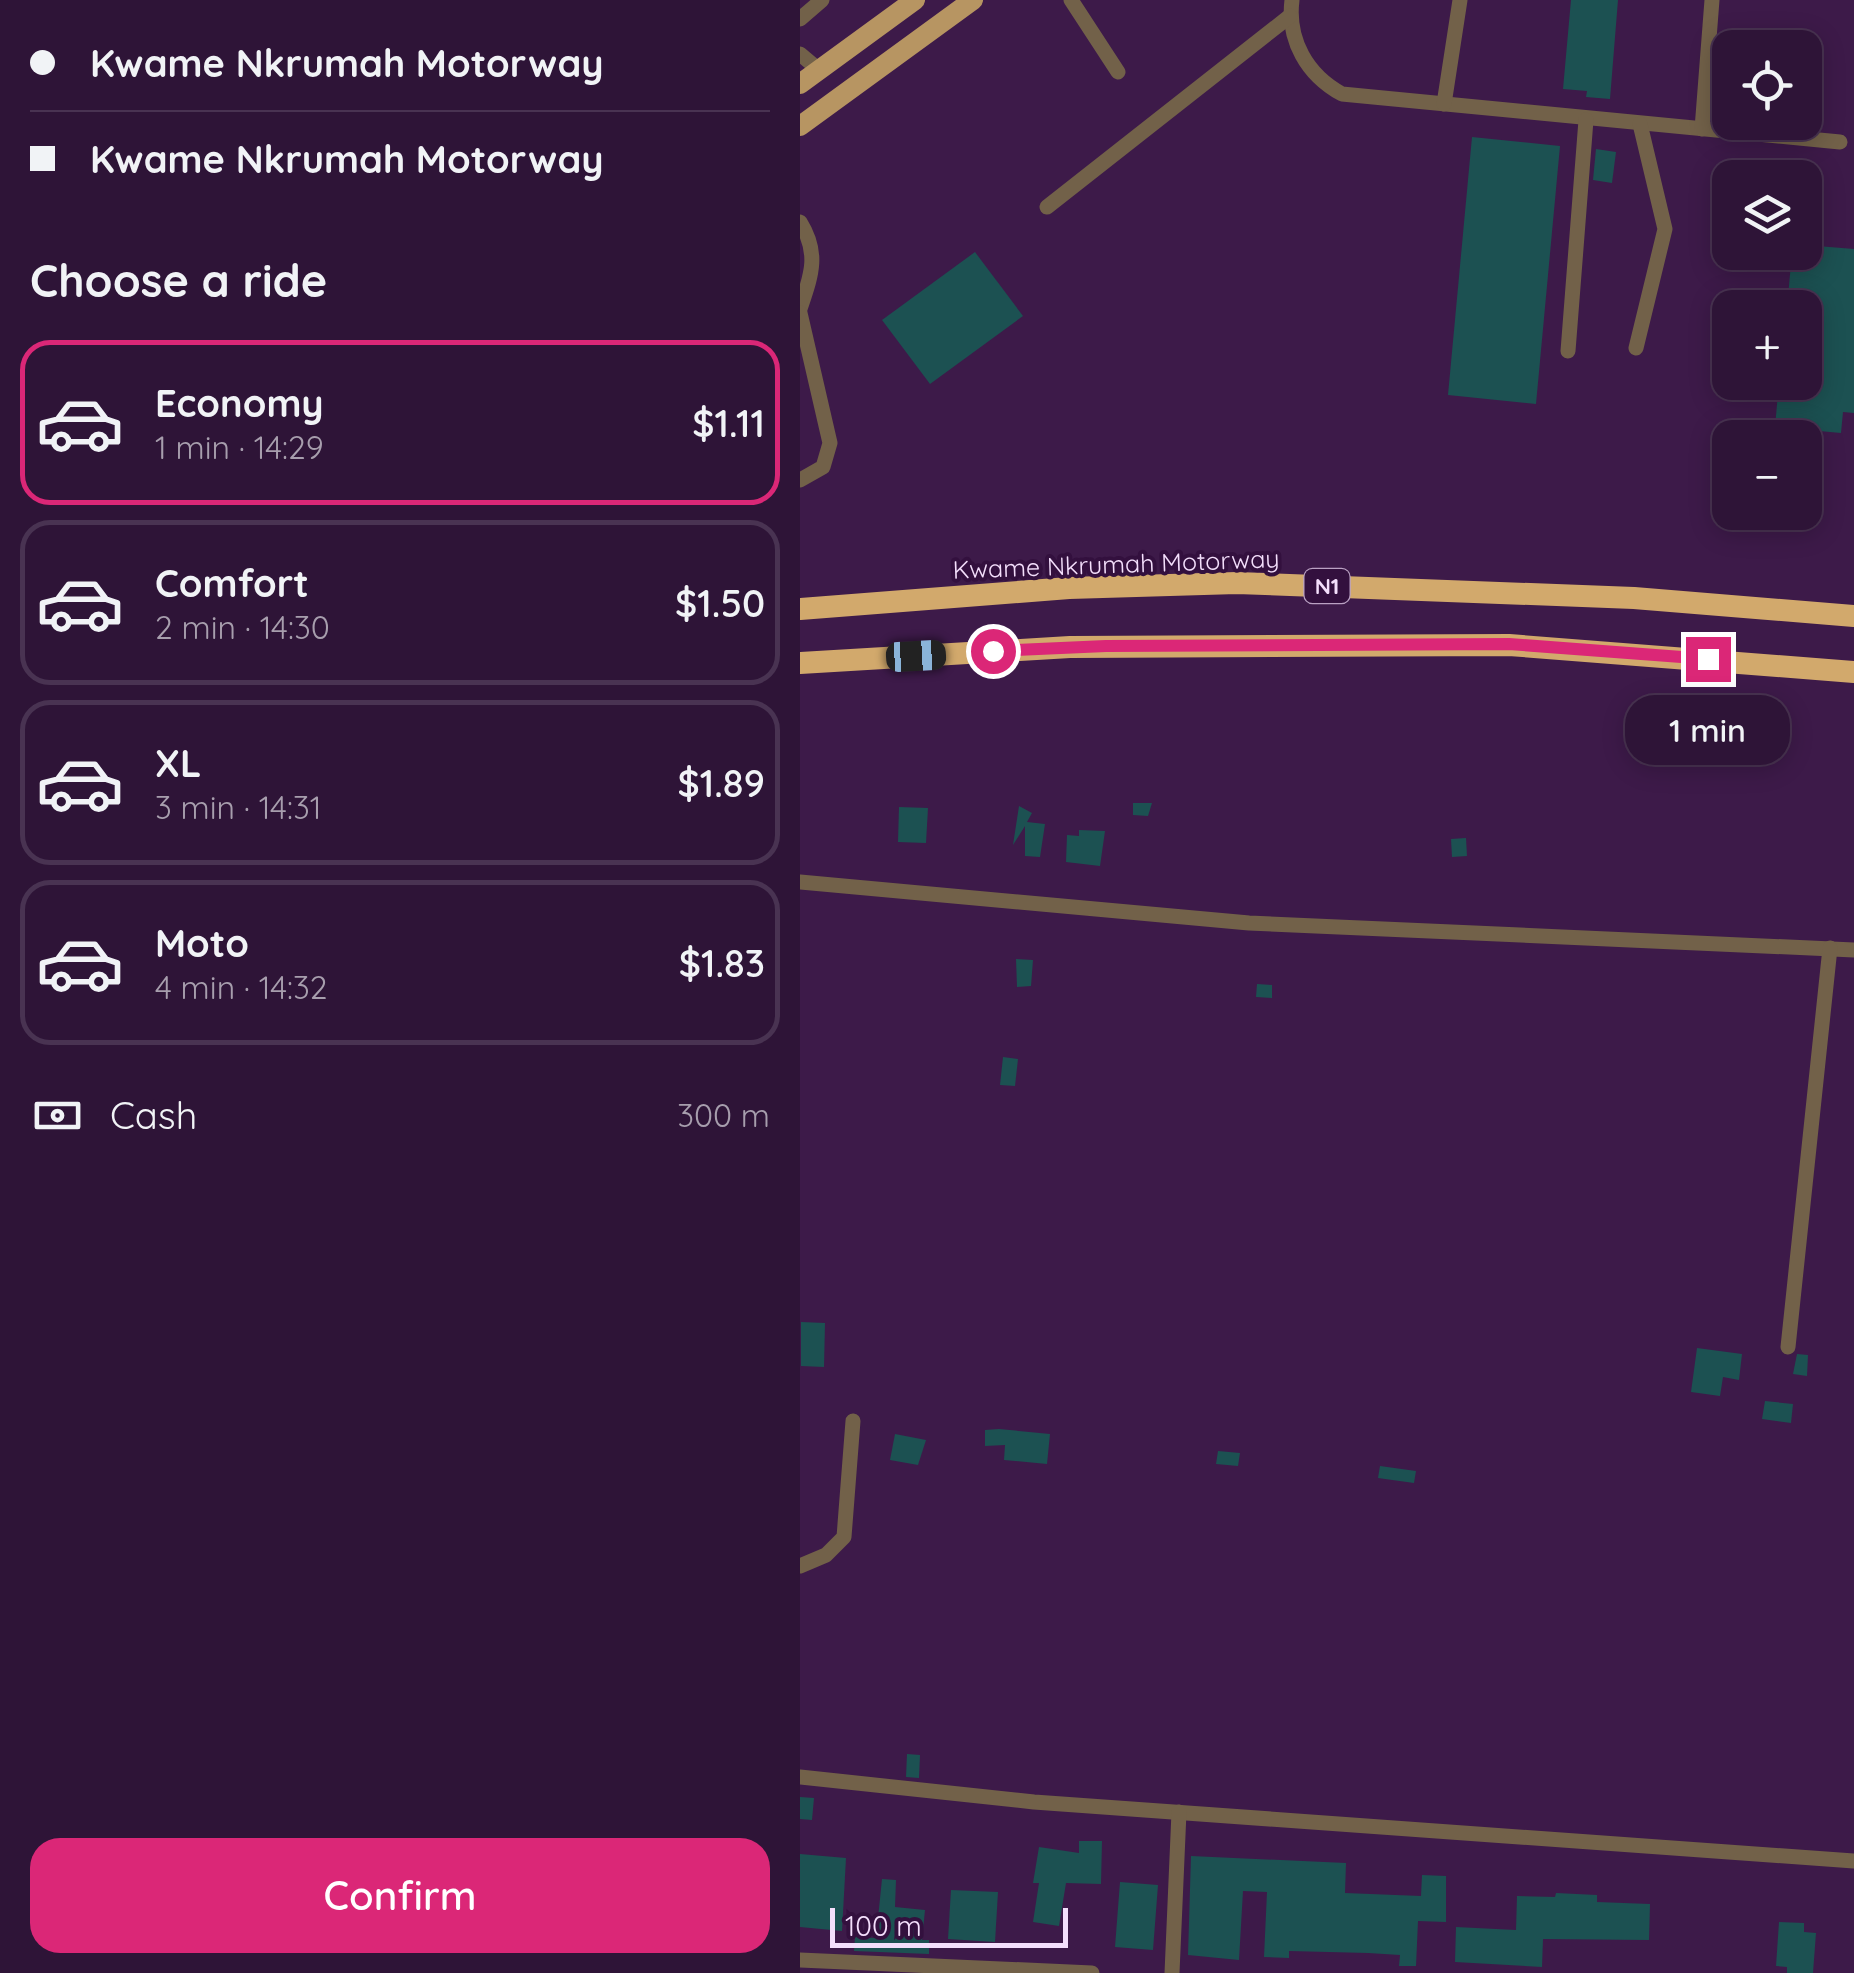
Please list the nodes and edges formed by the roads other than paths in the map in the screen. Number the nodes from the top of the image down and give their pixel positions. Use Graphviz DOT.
graph roads {
  1 [pos="822,0"];
  2 [pos="915,0"];
  3 [pos="973,0"];
  4 [pos="1071,0"];
  5 [pos="1460,0"];
  6 [pos="1712,0"];
  7 [pos="1291,8"];
  8 [pos="800,18"];
  9 [pos="800,54"];
  10 [pos="820,70"];
  11 [pos="1118,72"];
  12 [pos="800,84"];
  13 [pos="1444,104"];
  14 [pos="1586,120"];
  15 [pos="1640,124"];
  16 [pos="800,126"];
  17 [pos="1702,129"];
  18 [pos="1840,142"];
  19 [pos="1047,208"];
  20 [pos="800,222"];
  21 [pos="800,311"];
  22 [pos="1636,348"];
  23 [pos="1568,351"];
  24 [pos="800,480"];
  25 [pos="800,608"];
  26 [pos="1854,616"];
  27 [pos="800,663"];
  28 [pos="1854,672"];
  29 [pos="800,882"];
  30 [pos="1830,948"];
  31 [pos="1854,950"];
  32 [pos="1788,1347"];
  33 [pos="854,1420"];
  34 [pos="800,1566"];
  35 [pos="800,1777"];
  36 [pos="1180,1812"];
  37 [pos="1854,1861"];
  38 [pos="800,1960"];
  39 [pos="1092,1973"];
  40 [pos="1172,1973"];
  1 -- 8 [label="street"];
  2 -- 10 [label="main road"];
  3 -- 16 [label="main road"];
  4 -- 11 [label="street"];
  5 -- 13 [label="street"];
  6 -- 17 [label="street"];
  7 -- 13 [label="street"];
  7 -- 19 [label="street"];
  9 -- 10 [label="street"];
  10 -- 12 [label="main road"];
  13 -- 14 [label="street"];
  14 -- 15 [label="street"];
  14 -- 23 [label="street"];
  15 -- 17 [label="street"];
  15 -- 22 [label="street"];
  17 -- 18 [label="street"];
  20 -- 21 [label="street"];
  21 -- 24 [label="street"];
  25 -- 26 [label="highway, Kwame Nkrumah Motorway / N1"];
  27 -- 28 [label="highway"];
  29 -- 30 [label="street"];
  30 -- 31 [label="street"];
  30 -- 32 [label="street"];
  33 -- 34 [label="street"];
  35 -- 36 [label="street"];
  36 -- 37 [label="street"];
  36 -- 40 [label="street"];
  38 -- 39 [label="street"];
}
